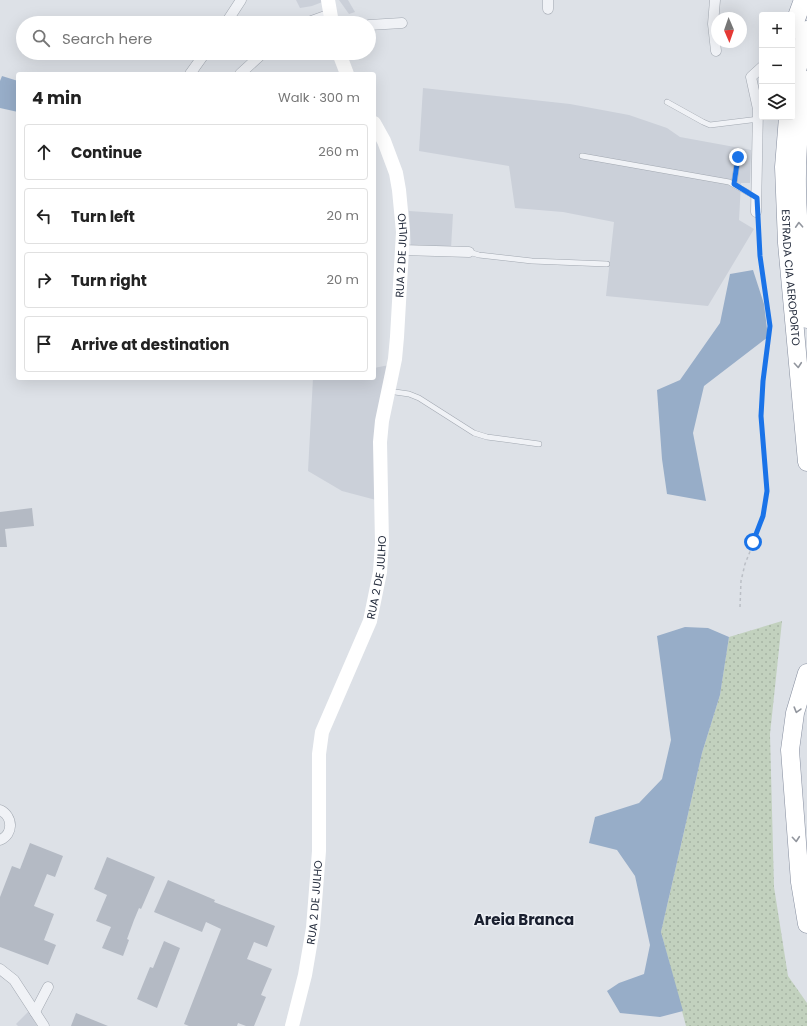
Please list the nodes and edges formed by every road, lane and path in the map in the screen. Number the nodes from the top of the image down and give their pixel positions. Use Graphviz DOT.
graph roads {
  1 [pos="241,0"];
  2 [pos="715,0"];
  3 [pos="802,0"];
  4 [pos="231,16"];
  5 [pos="795,21"];
  6 [pos="402,23"];
  7 [pos="376,25"];
  8 [pos="807,25"];
  9 [pos="807,30"];
  10 [pos="795,39"];
  11 [pos="716,51"];
  12 [pos="200,60"];
  13 [pos="255,60"];
  14 [pos="342,60"];
  15 [pos="759,70"];
  16 [pos="191,72"];
  17 [pos="242,72"];
  18 [pos="346,72"];
  19 [pos="807,80"];
  20 [pos="794,84"];
  21 [pos="667,102"];
  22 [pos="759,119"];
  23 [pos="778,120"];
  24 [pos="788,120"];
  25 [pos="376,127"];
  26 [pos="582,156"];
  27 [pos="738,157"];
  28 [pos="734,184"];
  29 [pos="784,188"];
  30 [pos="757,198"];
  31 [pos="756,212"];
  32 [pos="402,250"];
  33 [pos="470,252"];
  34 [pos="607,264"];
  35 [pos="807,319"];
  36 [pos="388,391"];
  37 [pos="539,444"];
  38 [pos="807,462"];
  39 [pos="740,607"];
  40 [pos="807,673"];
  41 [pos="0,810"];
  42 [pos="0,840"];
  43 [pos="807,924"];
  44 [pos="0,969"];
  45 [pos="48,987"];
  46 [pos="35,1012"];
  47 [pos="44,1026"];
  48 [pos="292,1026"];
  1 -- 4 [label="street"];
  2 -- 11 [label="street"];
  3 -- 5 [label="highway"];
  6 -- 7 [label="street"];
  8 -- 10 [label="street"];
  9 -- 20 [label="highway"];
  12 -- 16 [label="street"];
  13 -- 17 [label="street"];
  14 -- 18 [label="main road"];
  15 -- 22 [label="street"];
  35 -- 19 [label="highway, ESTRADA CIA AEROPORTO, one-way"];
  21 -- 22 [label="lane"];
  22 -- 30 [label="street"];
  23 -- 29 [label="highway"];
  24 -- 29 [label="highway, ESTRADA CIA AEROPORTO"];
  25 -- 32 [label="main road, RUA 2 DE JULHO"];
  26 -- 28 [label="lane"];
  27 -- 28 [label="lane"];
  28 -- 30 [label="lane"];
  29 -- 38 [label="highway, ESTRADA CIA AEROPORTO, one-way"];
  30 -- 31 [label="street"];
  31 -- 39 [label="path"];
  32 -- 33 [label="street"];
  32 -- 36 [label="main road, RUA 2 DE JULHO"];
  33 -- 34 [label="lane"];
  36 -- 37 [label="lane"];
  36 -- 48 [label="main road, RUA 2 DE JULHO"];
  40 -- 43 [label="highway, one-way"];
  41 -- 42 [label="street"];
  44 -- 46 [label="street"];
  45 -- 46 [label="street"];
  46 -- 47 [label="street"];
}
